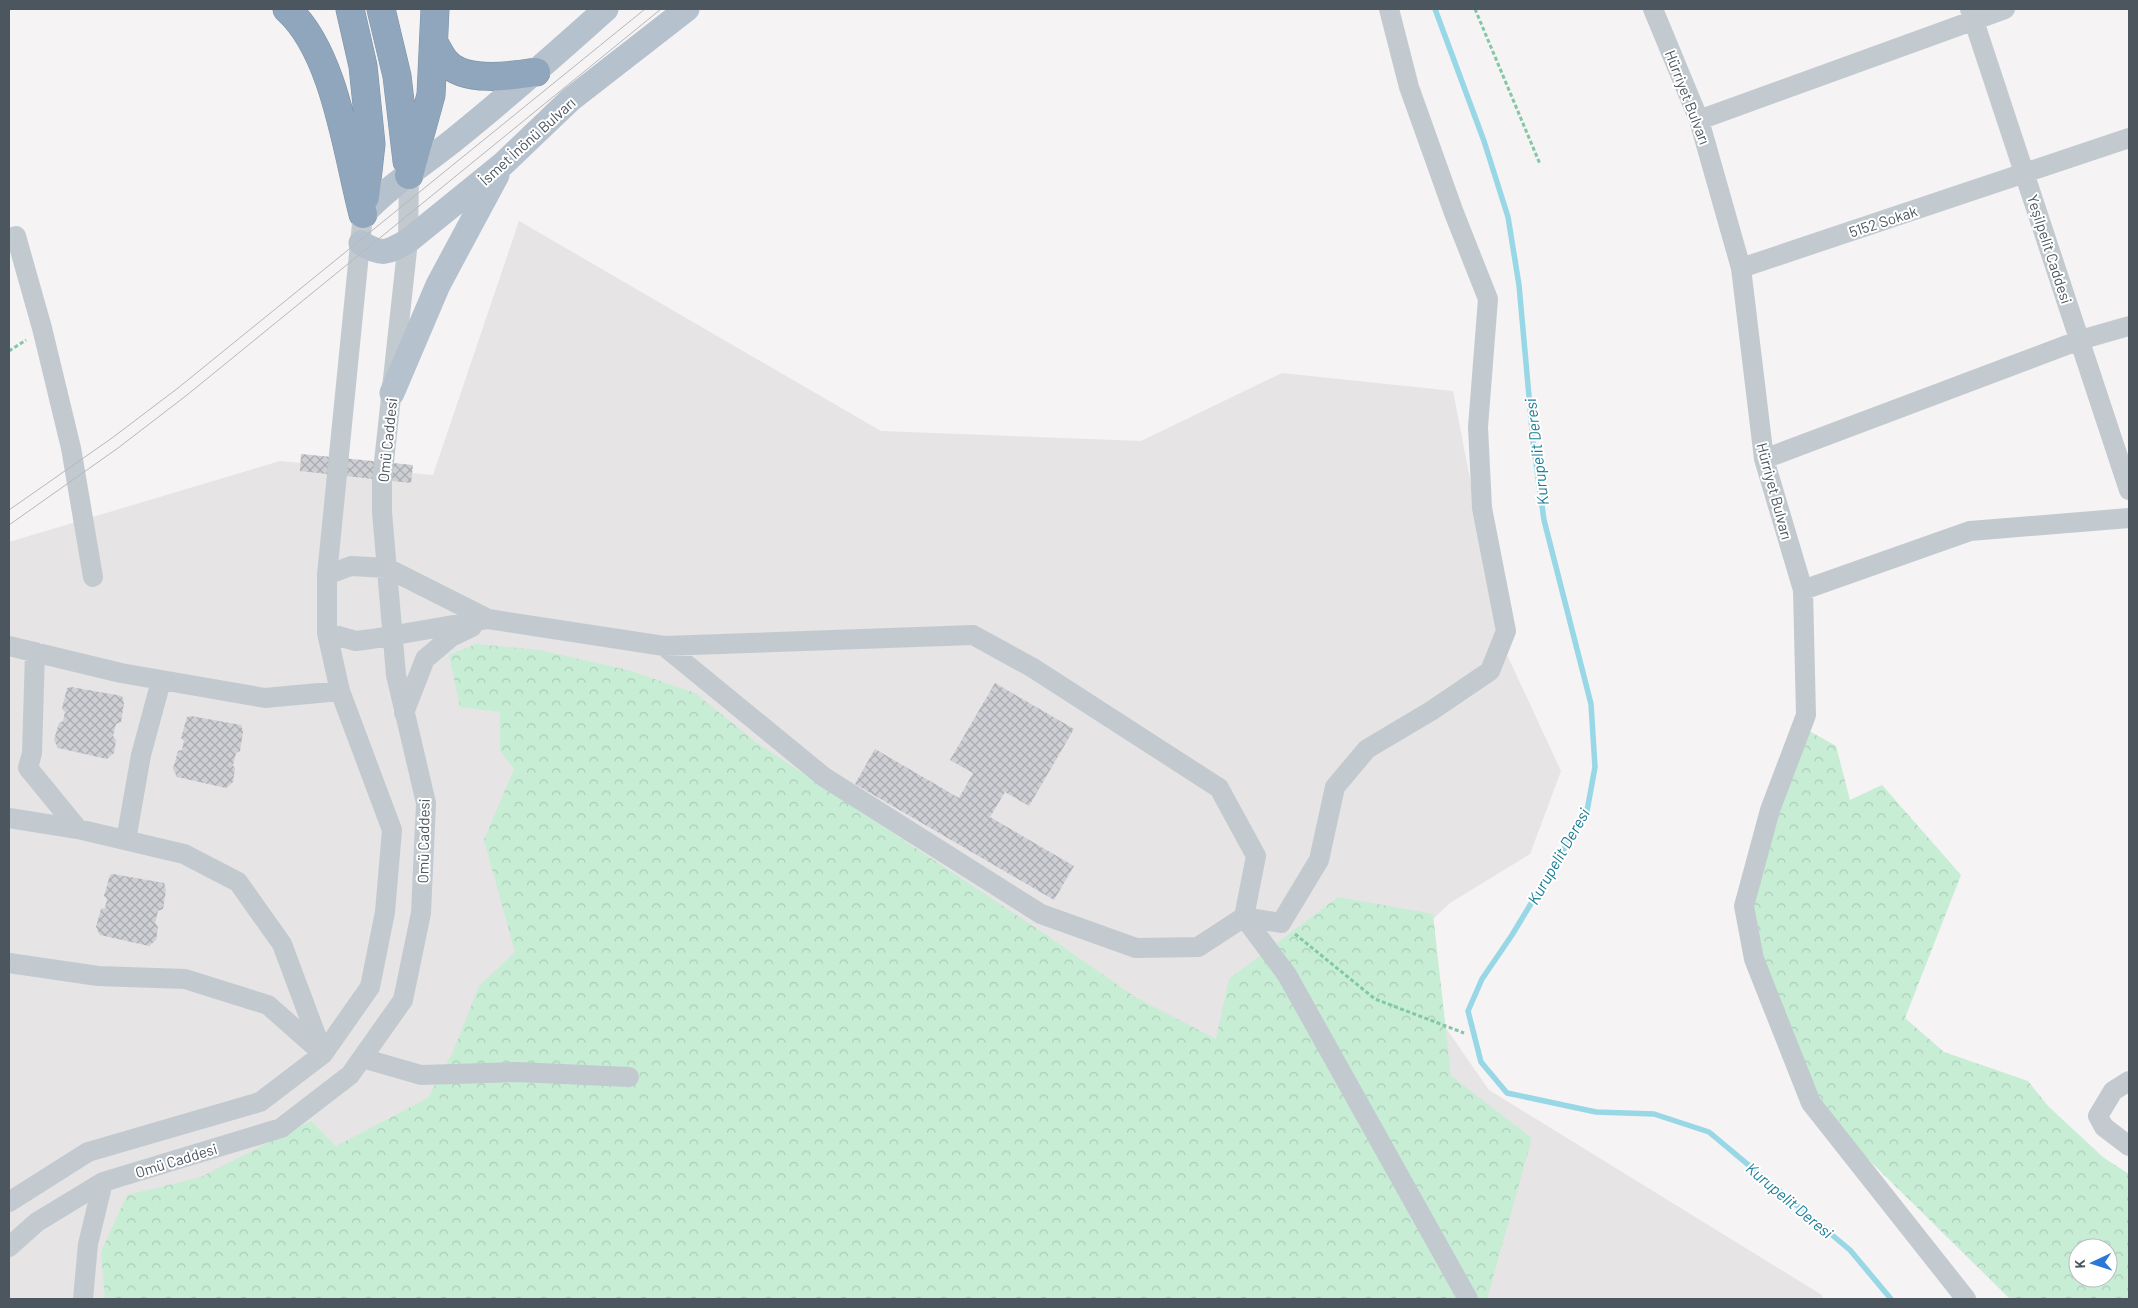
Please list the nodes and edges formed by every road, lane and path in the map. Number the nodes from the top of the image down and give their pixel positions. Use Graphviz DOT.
graph roads {
  1 [pos="287,9"];
  2 [pos="350,9"];
  3 [pos="381,9"];
  4 [pos="435,9"];
  5 [pos="606,9"];
  6 [pos="687,9"];
  7 [pos="1389,9"];
  8 [pos="1475,9"];
  9 [pos="1653,9"];
  10 [pos="2006,9"];
  11 [pos="1972,14"];
  12 [pos="434,43"];
  13 [pos="536,72"];
  14 [pos="1699,120"];
  15 [pos="2129,138"];
  16 [pos="503,164"];
  17 [pos="1540,164"];
  18 [pos="2025,173"];
  19 [pos="409,175"];
  20 [pos="363,214"];
  21 [pos="9,238"];
  22 [pos="408,241"];
  23 [pos="361,243"];
  24 [pos="1741,268"];
  25 [pos="2129,326"];
  26 [pos="2080,340"];
  27 [pos="392,393"];
  28 [pos="1764,459"];
  29 [pos="2129,490"];
  30 [pos="2129,518"];
  31 [pos="387,568"];
  32 [pos="327,575"];
  33 [pos="94,577"];
  34 [pos="1803,590"];
  35 [pos="488,619"];
  36 [pos="327,633"];
  37 [pos="392,635"];
  38 [pos="9,646"];
  39 [pos="664,646"];
  40 [pos="35,652"];
  41 [pos="161,681"];
  42 [pos="340,691"];
  43 [pos="404,713"];
  44 [pos="9,818"];
  45 [pos="78,829"];
  46 [pos="126,840"];
  47 [pos="1244,918"];
  48 [pos="1281,923"];
  49 [pos="9,963"];
  50 [pos="1464,1033"];
  51 [pos="323,1054"];
  52 [pos="362,1058"];
  53 [pos="629,1077"];
  54 [pos="2129,1081"];
  55 [pos="2129,1146"];
  56 [pos="103,1182"];
  57 [pos="9,1202"];
  58 [pos="9,1247"];
  59 [pos="83,1299"];
  60 [pos="1468,1299"];
  61 [pos="1966,1299"];
  1 -- 20 [label="highway"];
  2 -- 20 [label="highway"];
  3 -- 19 [label="highway"];
  4 -- 12 [label="highway"];
  5 -- 13 [label="main road"];
  6 -- 16 [label="main road, İsmet İnönü Bulvarı"];
  7 -- 48 [label="street"];
  8 -- 17 [label="path"];
  9 -- 14 [label="street, Hürriyet Bulvarı"];
  10 -- 11 [label="street"];
  11 -- 14 [label="street"];
  11 -- 18 [label="street, Yeşilpelit Caddesi"];
  12 -- 13 [label="highway"];
  12 -- 19 [label="highway"];
  13 -- 19 [label="main road"];
  14 -- 24 [label="street, Hürriyet Bulvarı"];
  15 -- 18 [label="street, 5152 Sokak"];
  16 -- 22 [label="main road, İsmet İnönü Bulvarı"];
  16 -- 27 [label="main road"];
  18 -- 24 [label="street, 5152 Sokak"];
  18 -- 26 [label="street, Yeşilpelit Caddesi"];
  19 -- 20 [label="main road"];
  19 -- 22 [label="street, Omü Caddesi"];
  20 -- 23 [label="street, Omü Caddesi"];
  21 -- 33 [label="street"];
  22 -- 23 [label="main road, İsmet İnönü Bulvarı"];
  22 -- 27 [label="street, Omü Caddesi"];
  23 -- 32 [label="street, Omü Caddesi"];
  24 -- 28 [label="street, Hürriyet Bulvarı"];
  25 -- 26 [label="street"];
  26 -- 28 [label="street"];
  26 -- 29 [label="street, Yeşilpelit Caddesi"];
  27 -- 31 [label="street, Omü Caddesi"];
  28 -- 34 [label="street, Hürriyet Bulvarı"];
  30 -- 34 [label="street"];
  31 -- 32 [label="street"];
  31 -- 35 [label="street"];
  31 -- 37 [label="street, Omü Caddesi"];
  32 -- 36 [label="street, Omü Caddesi"];
  34 -- 61 [label="street, Hürriyet Bulvarı"];
  35 -- 37 [label="street"];
  35 -- 39 [label="street"];
  35 -- 43 [label="street"];
  36 -- 37 [label="street"];
  36 -- 42 [label="street, Omü Caddesi"];
  37 -- 43 [label="street, Omü Caddesi"];
  38 -- 40 [label="street"];
  39 -- 47 [label="street"];
  39 -- 47 [label="street"];
  40 -- 41 [label="street"];
  40 -- 45 [label="street"];
  41 -- 42 [label="street"];
  41 -- 46 [label="street"];
  42 -- 51 [label="street, Omü Caddesi"];
  43 -- 52 [label="street, Omü Caddesi"];
  44 -- 45 [label="street"];
  45 -- 46 [label="street"];
  46 -- 51 [label="street"];
  47 -- 48 [label="street"];
  47 -- 60 [label="street"];
  48 -- 50 [label="path"];
  49 -- 51 [label="street"];
  51 -- 57 [label="street, Omü Caddesi"];
  52 -- 53 [label="street"];
  52 -- 56 [label="street, Omü Caddesi"];
  54 -- 55 [label="street"];
  56 -- 58 [label="street, Omü Caddesi"];
  56 -- 59 [label="street"];
}
